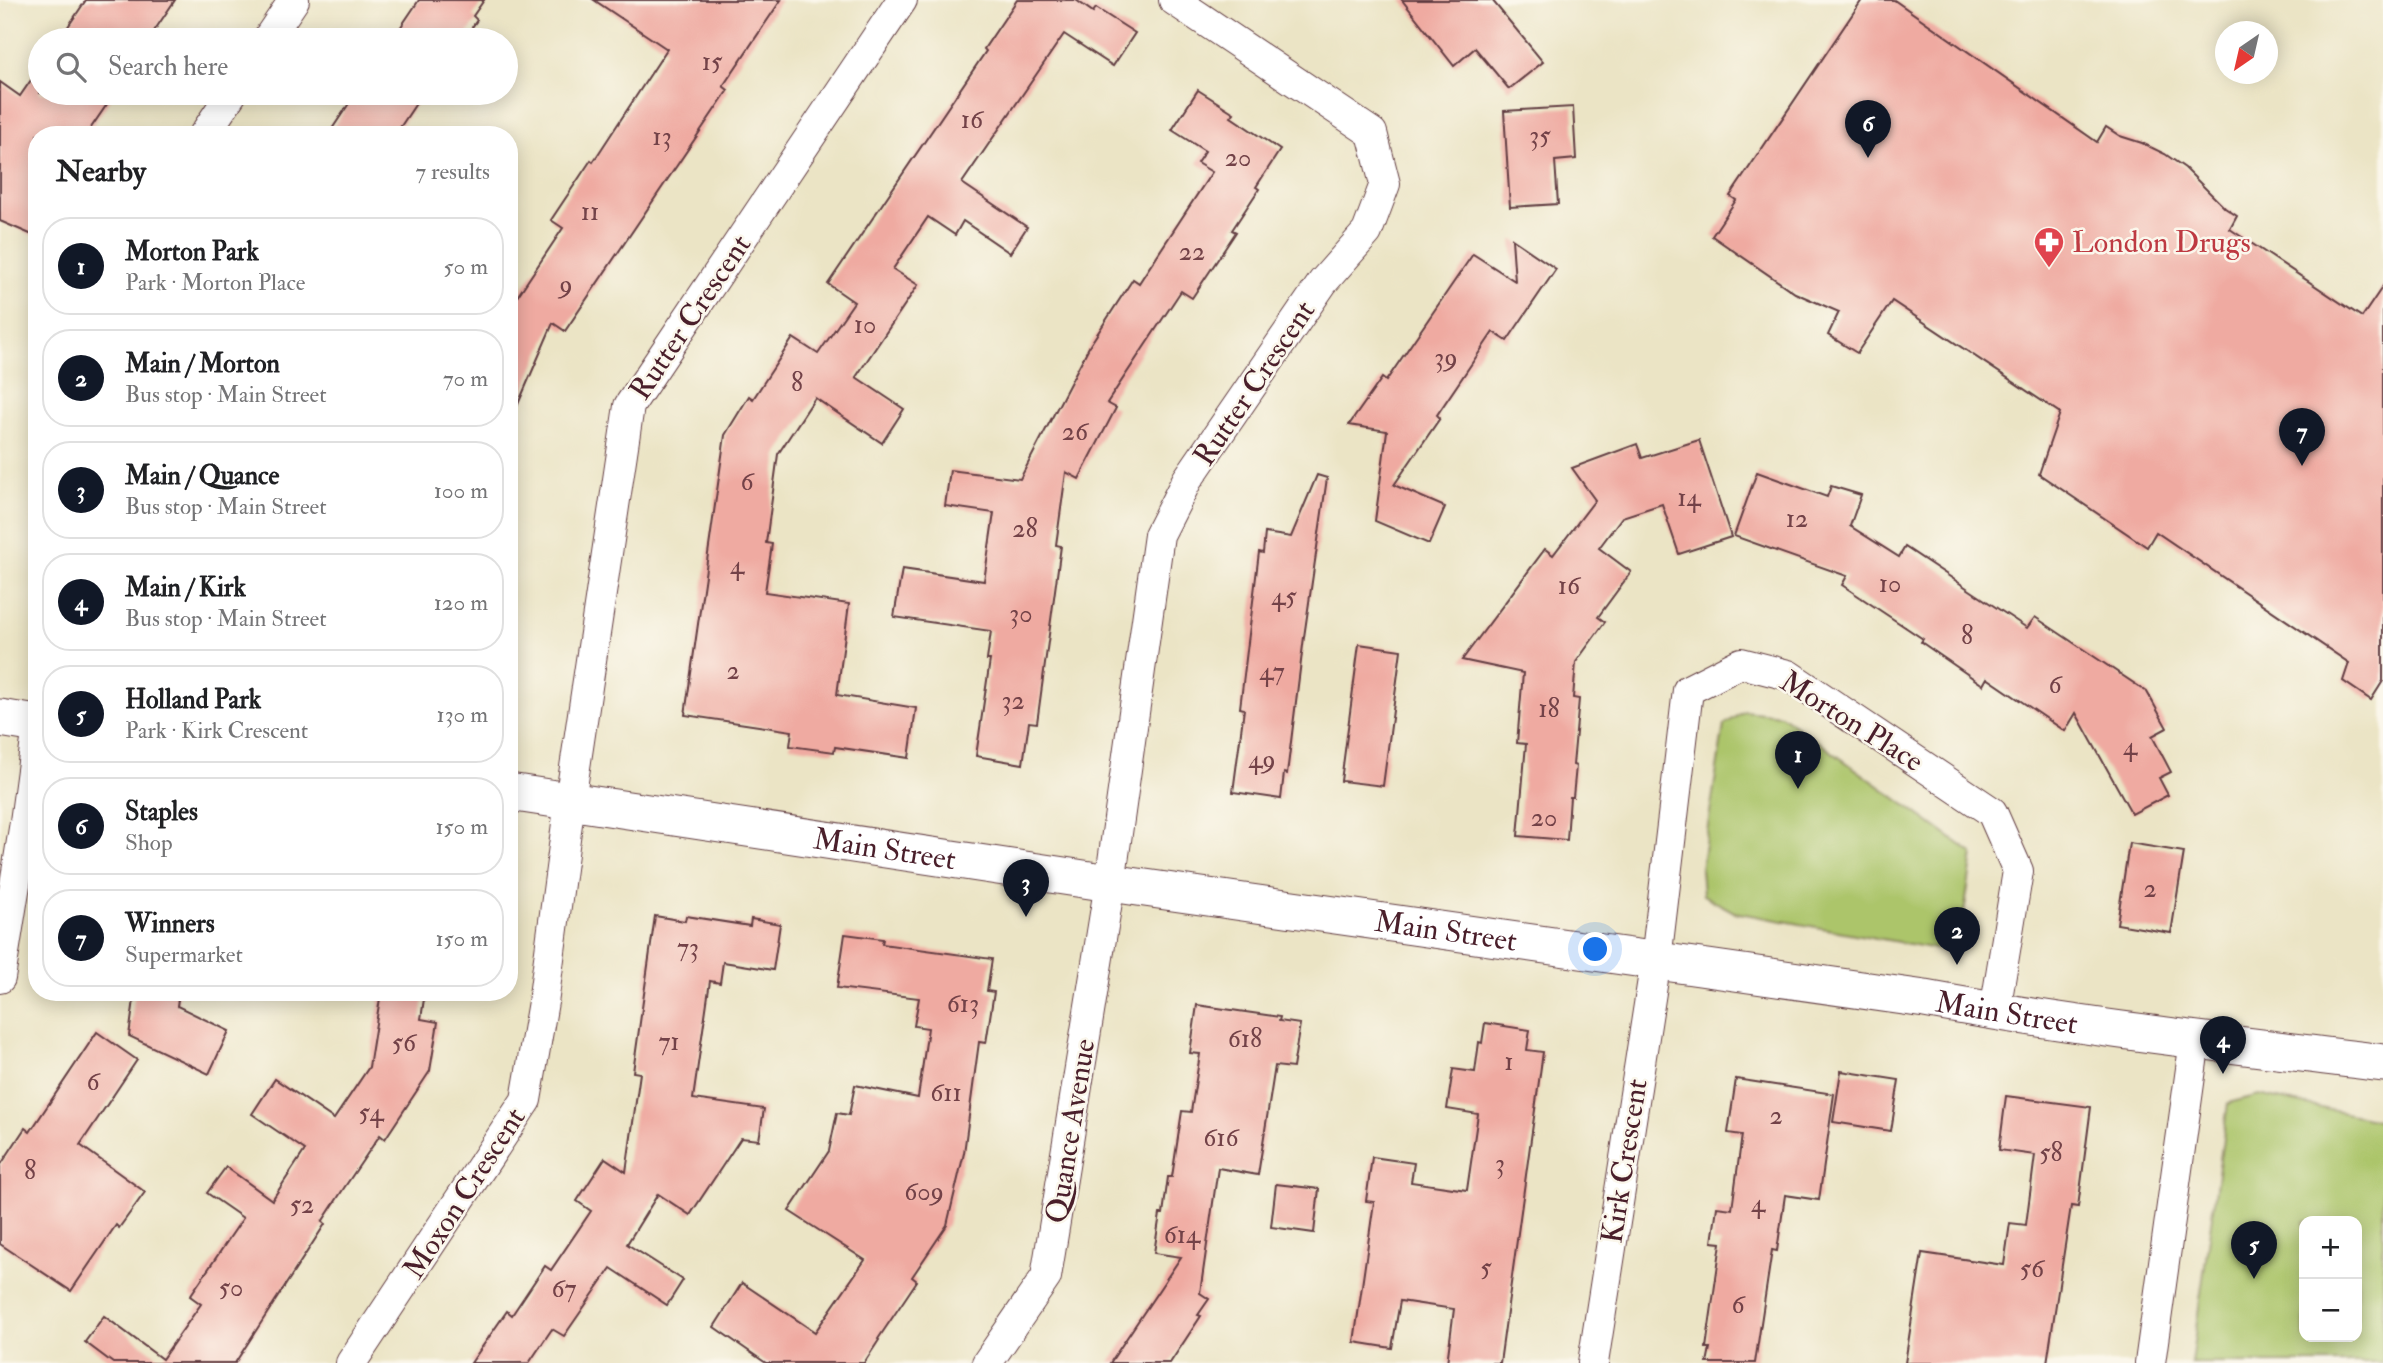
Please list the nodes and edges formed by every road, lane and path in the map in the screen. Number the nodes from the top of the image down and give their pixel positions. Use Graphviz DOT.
graph roads {
  1 [pos="294,0"];
  2 [pos="902,0"];
  3 [pos="1174,0"];
  4 [pos="275,28"];
  5 [pos="224,105"];
  6 [pos="210,126"];
  7 [pos="0,718"];
  8 [pos="28,723"];
  9 [pos="518,793"];
  10 [pos="28,799"];
  11 [pos="570,801"];
  12 [pos="1110,883"];
  13 [pos="1656,960"];
  14 [pos="0,978"];
  15 [pos="1995,1011"];
  16 [pos="2195,1040"];
  17 [pos="2383,1063"];
  18 [pos="351,1363"];
  19 [pos="987,1363"];
  20 [pos="1592,1363"];
  21 [pos="2150,1363"];
  1 -- 4 [label="street"];
  2 -- 11 [label="street, Rutter Crescent"];
  3 -- 12 [label="street, Rutter Crescent"];
  5 -- 6 [label="street"];
  7 -- 8 [label="street"];
  9 -- 11 [label="street, Main Street"];
  10 -- 14 [label="street"];
  11 -- 12 [label="street, Main Street"];
  11 -- 18 [label="street, Moxon Crescent"];
  12 -- 13 [label="street, Main Street"];
  12 -- 19 [label="street, Quance Avenue"];
  13 -- 15 [label="street, Main Street"];
  13 -- 15 [label="street, Morton Place"];
  13 -- 20 [label="street, Kirk Crescent"];
  15 -- 16 [label="street, Main Street"];
  16 -- 17 [label="street, Main Street"];
  16 -- 21 [label="street"];
}
